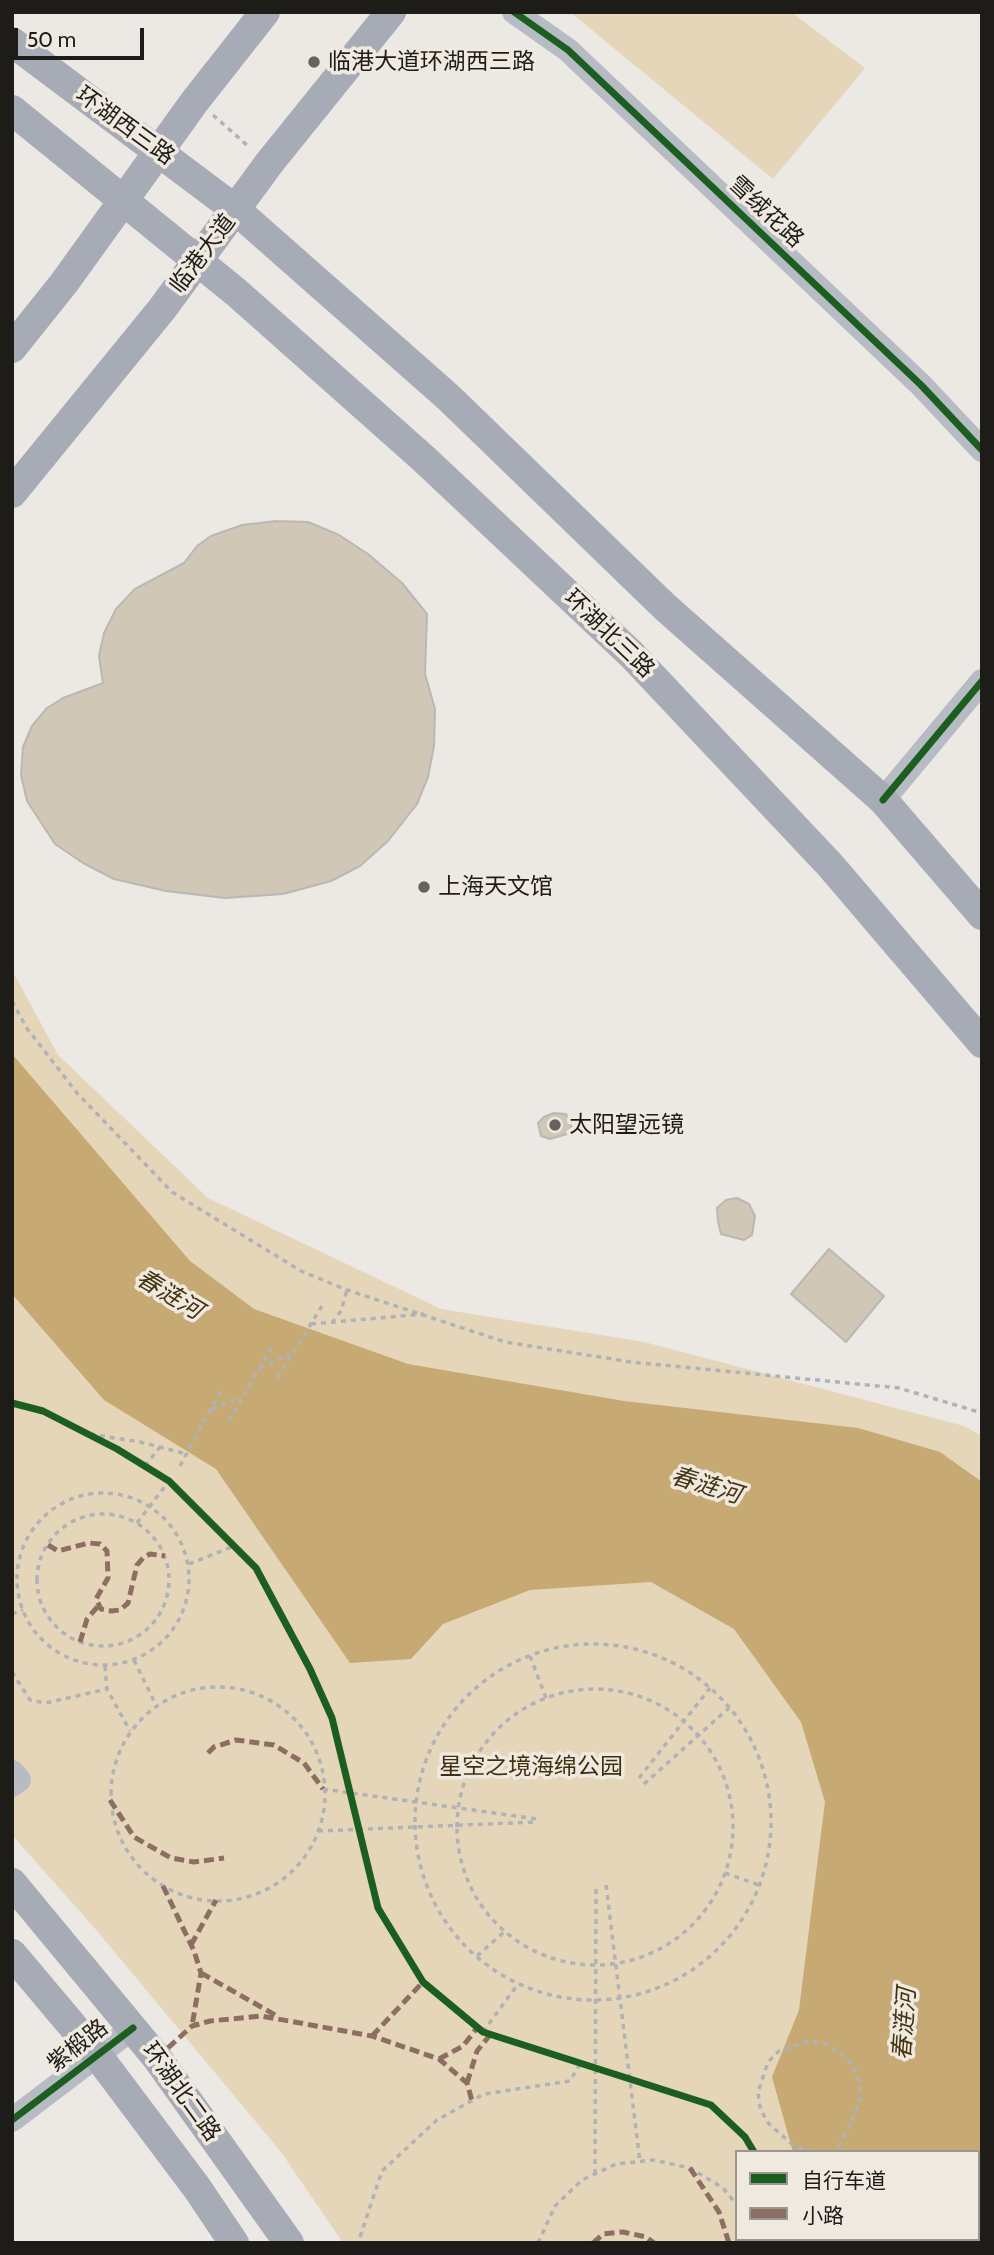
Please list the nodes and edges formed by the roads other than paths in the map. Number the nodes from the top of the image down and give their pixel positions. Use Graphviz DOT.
graph roads {
  1 [pos="265,12"];
  2 [pos="390,12"];
  3 [pos="514,12"];
  4 [pos="12,43"];
  5 [pos="12,110"];
  6 [pos="159,150"];
  7 [pos="124,199"];
  8 [pos="236,210"];
  9 [pos="200,262"];
  10 [pos="12,348"];
  11 [pos="982,450"];
  12 [pos="12,493"];
  13 [pos="982,681"];
  14 [pos="883,800"];
  15 [pos="982,915"];
  16 [pos="982,1043"];
  17 [pos="12,1772"];
  18 [pos="12,1785"];
  19 [pos="12,1883"];
  20 [pos="12,1954"];
  21 [pos="134,2028"];
  22 [pos="98,2056"];
  23 [pos="12,2120"];
  24 [pos="234,2243"];
  25 [pos="289,2243"];
  1 -- 6 [label="main road"];
  2 -- 8 [label="main road, 临港大道"];
  3 -- 11 [label="street, 雪绒花路"];
  4 -- 6 [label="main road, 环湖西三路"];
  5 -- 7 [label="main road"];
  6 -- 7 [label="main road"];
  6 -- 8 [label="main road, 环湖西三路"];
  7 -- 9 [label="main road"];
  7 -- 10 [label="main road"];
  8 -- 9 [label="main road, 临港大道"];
  8 -- 14 [label="main road"];
  9 -- 12 [label="main road, 临港大道"];
  9 -- 16 [label="main road, 环湖北三路"];
  13 -- 14 [label="street"];
  14 -- 15 [label="main road"];
  17 -- 18 [label="street"];
  19 -- 21 [label="main road, 环湖北二路"];
  20 -- 22 [label="main road, 环湖北二路"];
  21 -- 22 [label="street, 紫椴路"];
  21 -- 25 [label="main road, 环湖北二路"];
  22 -- 23 [label="street, 紫椴路"];
  22 -- 24 [label="main road, 环湖北二路"];
}
